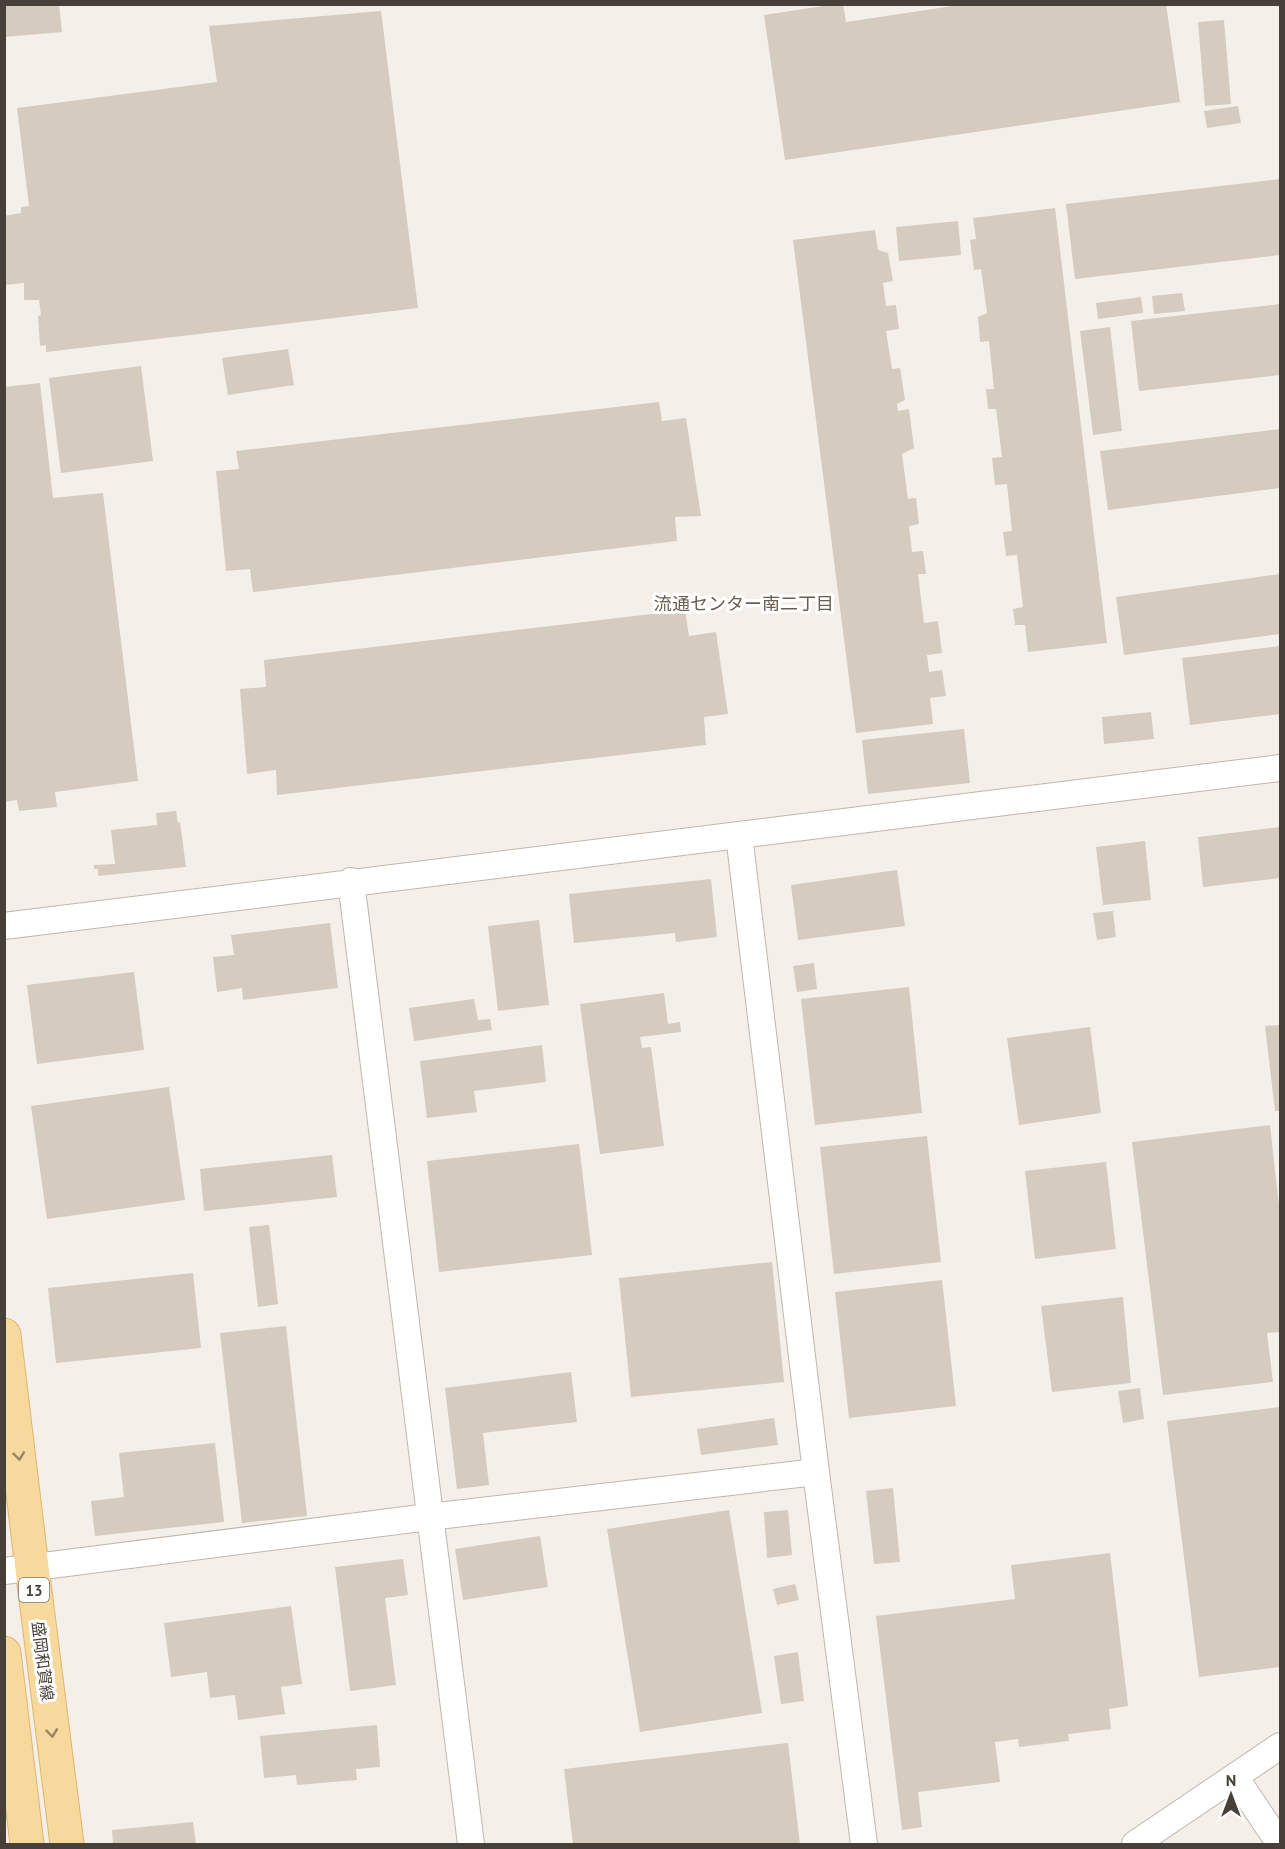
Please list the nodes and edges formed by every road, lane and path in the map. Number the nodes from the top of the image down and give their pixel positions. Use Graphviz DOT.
graph roads {
  1 [pos="1281,768"];
  2 [pos="739,836"];
  3 [pos="351,881"];
  4 [pos="4,926"];
  5 [pos="4,1335"];
  6 [pos="816,1472"];
  7 [pos="429,1517"];
  8 [pos="18,1569"];
  9 [pos="4,1653"];
  10 [pos="1281,1746"];
  11 [pos="1235,1778"];
  12 [pos="27,1845"];
  13 [pos="67,1845"];
  14 [pos="471,1845"];
  15 [pos="864,1845"];
  16 [pos="1135,1845"];
  17 [pos="1280,1845"];
  1 -- 2 [label="street"];
  2 -- 3 [label="street"];
  2 -- 6 [label="street"];
  3 -- 4 [label="street"];
  3 -- 7 [label="street"];
  5 -- 8 [label="main road, 盛岡和賀線 / 13, one-way"];
  6 -- 7 [label="street"];
  6 -- 15 [label="street"];
  7 -- 8 [label="street"];
  7 -- 14 [label="street"];
  8 -- 13 [label="main road, 盛岡和賀線 / 13, one-way"];
  9 -- 12 [label="main road"];
  10 -- 11 [label="street"];
  11 -- 16 [label="street"];
  11 -- 17 [label="street"];
}
